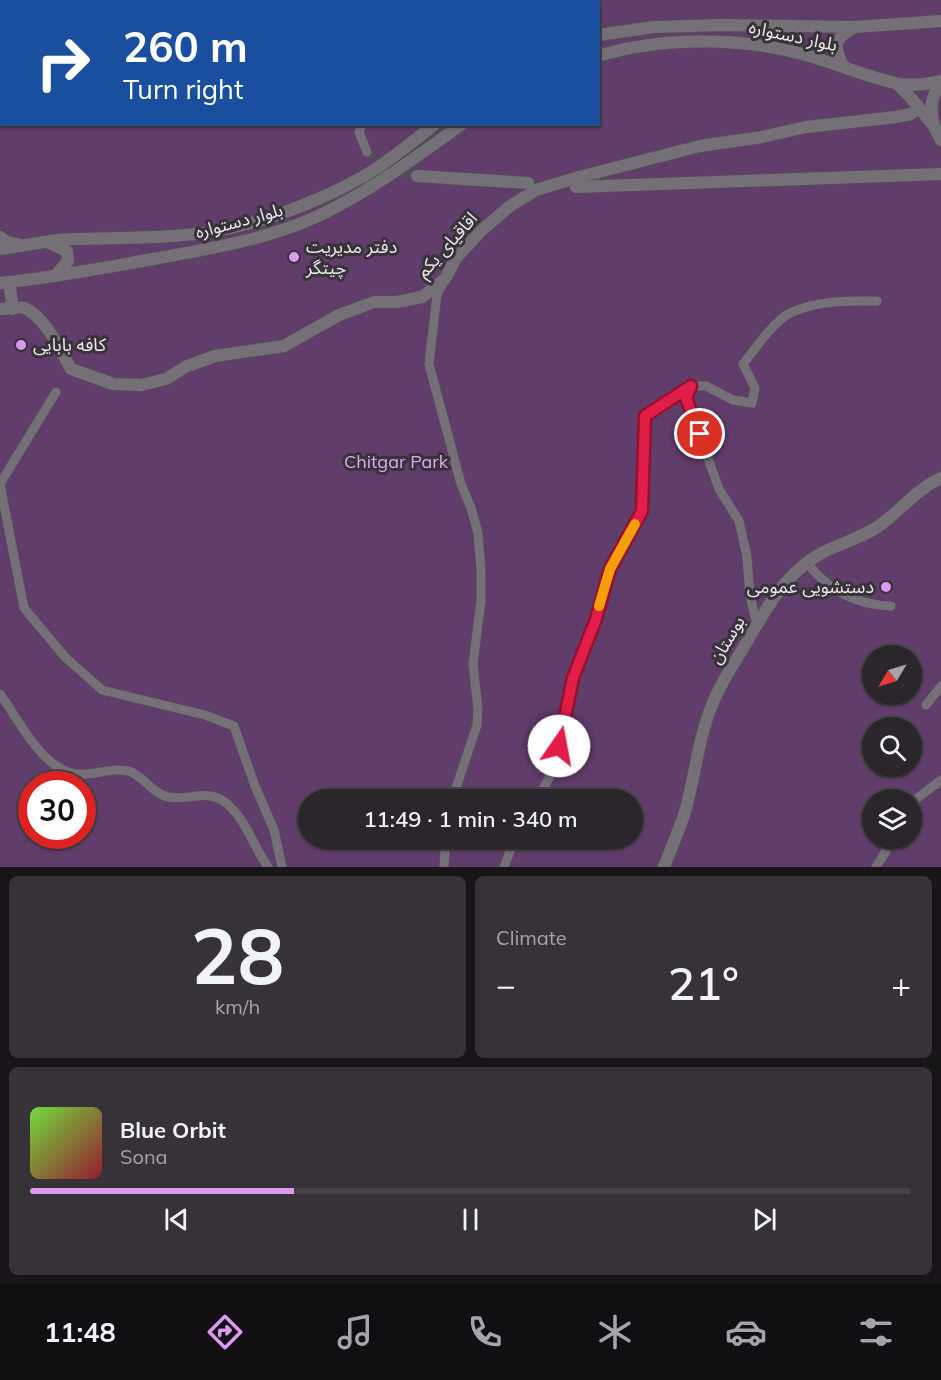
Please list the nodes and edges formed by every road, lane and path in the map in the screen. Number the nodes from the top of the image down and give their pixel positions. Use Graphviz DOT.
graph roads {
  1 [pos="941,21"];
  2 [pos="854,27"];
  3 [pos="600,35"];
  4 [pos="600,55"];
  5 [pos="843,66"];
  6 [pos="941,81"];
  7 [pos="897,84"];
  8 [pos="918,108"];
  9 [pos="361,126"];
  10 [pos="432,126"];
  11 [pos="459,126"];
  12 [pos="934,126"];
  13 [pos="941,140"];
  14 [pos="367,152"];
  15 [pos="941,174"];
  16 [pos="417,176"];
  17 [pos="528,183"];
  18 [pos="576,187"];
  19 [pos="0,237"];
  20 [pos="46,242"];
  21 [pos="27,246"];
  22 [pos="0,249"];
  23 [pos="55,276"];
  24 [pos="445,279"];
  25 [pos="4,282"];
  26 [pos="877,301"];
  27 [pos="6,309"];
  28 [pos="691,386"];
  29 [pos="56,392"];
  30 [pos="941,478"];
  31 [pos="807,562"];
  32 [pos="891,606"];
  33 [pos="757,625"];
  34 [pos="941,686"];
  35 [pos="0,694"];
  36 [pos="926,705"];
  37 [pos="941,780"];
  38 [pos="456,789"];
  39 [pos="543,789"];
  40 [pos="922,794"];
  41 [pos="445,849"];
  42 [pos="511,849"];
  43 [pos="887,849"];
  44 [pos="268,867"];
  45 [pos="282,867"];
  46 [pos="444,867"];
  47 [pos="504,867"];
  48 [pos="664,867"];
  49 [pos="876,867"];
  1 -- 2 [label="street, بلوار دستواره"];
  2 -- 3 [label="street, بلوار دستواره"];
  2 -- 5 [label="street"];
  4 -- 5 [label="street, بلوار دستواره"];
  5 -- 7 [label="street, بلوار دستواره"];
  6 -- 7 [label="street, بلوار دستواره"];
  6 -- 12 [label="street"];
  7 -- 8 [label="street"];
  8 -- 12 [label="street"];
  8 -- 24 [label="street, اقاقیای یکم"];
  9 -- 14 [label="street"];
  10 -- 20 [label="street, بلوار دستواره"];
  11 -- 23 [label="street, بلوار دستواره"];
  12 -- 13 [label="street"];
  15 -- 18 [label="street"];
  16 -- 17 [label="street"];
  19 -- 21 [label="street"];
  20 -- 21 [label="street, بلوار دستواره"];
  20 -- 23 [label="street"];
  21 -- 22 [label="street, بلوار دستواره"];
  23 -- 25 [label="street, بلوار دستواره"];
  24 -- 27 [label="street, اقاقیای یکم"];
  24 -- 38 [label="street"];
  25 -- 27 [label="street"];
  26 -- 28 [label="street"];
  28 -- 33 [label="street"];
  28 -- 39 [label="street"];
  29 -- 45 [label="street"];
  30 -- 31 [label="street, بوستان"];
  31 -- 32 [label="street"];
  31 -- 33 [label="street, بوستان"];
  33 -- 48 [label="street, بوستان"];
  34 -- 36 [label="street"];
  35 -- 44 [label="street"];
  37 -- 40 [label="street"];
  41 -- 46 [label="street"];
  42 -- 47 [label="street"];
  43 -- 49 [label="street"];
}
